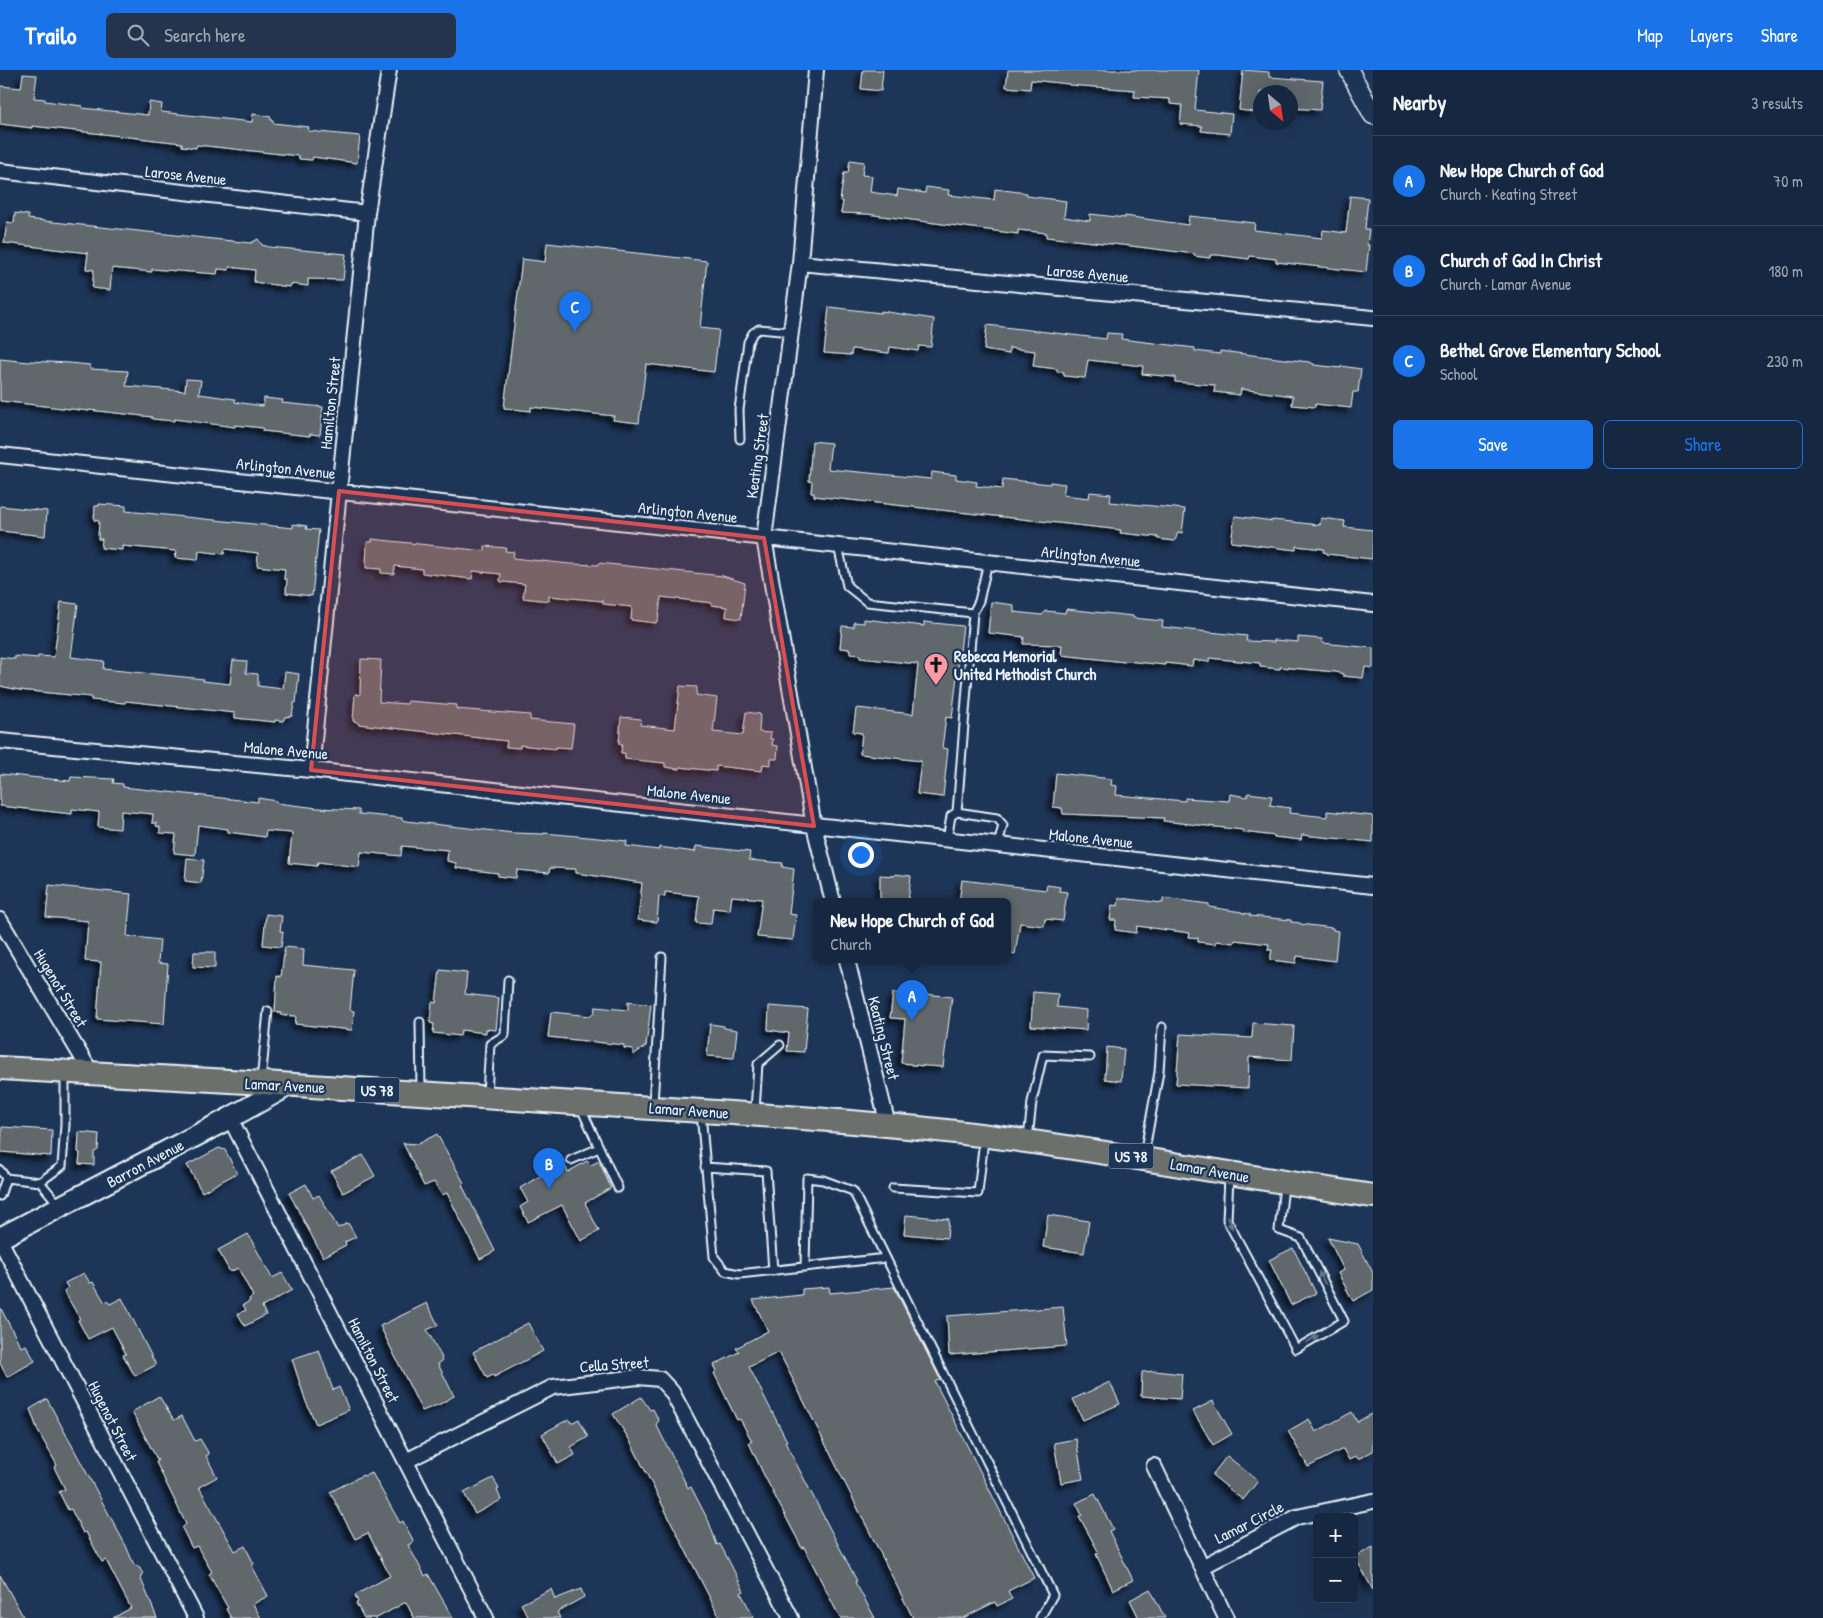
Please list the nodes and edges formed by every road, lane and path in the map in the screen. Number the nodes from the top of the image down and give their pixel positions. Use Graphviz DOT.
graph roads {
  1 [pos="389,70"];
  2 [pos="816,70"];
  3 [pos="1349,70"];
  4 [pos="1373,116"];
  5 [pos="0,171"];
  6 [pos="367,213"];
  7 [pos="800,263"];
  8 [pos="1373,318"];
  9 [pos="791,332"];
  10 [pos="740,439"];
  11 [pos="0,455"];
  12 [pos="339,491"];
  13 [pos="764,538"];
  14 [pos="838,546"];
  15 [pos="988,562"];
  16 [pos="1373,604"];
  17 [pos="973,613"];
  18 [pos="0,741"];
  19 [pos="311,770"];
  20 [pos="957,812"];
  21 [pos="814,826"];
  22 [pos="947,840"];
  23 [pos="998,846"];
  24 [pos="1373,886"];
  25 [pos="832,898"];
  26 [pos="0,920"];
  27 [pos="662,957"];
  28 [pos="848,963"];
  29 [pos="508,980"];
  30 [pos="268,1010"];
  31 [pos="420,1022"];
  32 [pos="1162,1027"];
  33 [pos="780,1044"];
  34 [pos="1090,1057"];
  35 [pos="0,1068"];
  36 [pos="65,1071"];
  37 [pos="92,1074"];
  38 [pos="261,1084"];
  39 [pos="289,1085"];
  40 [pos="421,1092"];
  41 [pos="487,1097"];
  42 [pos="579,1103"];
  43 [pos="653,1107"];
  44 [pos="701,1110"];
  45 [pos="754,1114"];
  46 [pos="230,1118"];
  47 [pos="888,1125"];
  48 [pos="985,1136"];
  49 [pos="1027,1142"];
  50 [pos="599,1148"];
  51 [pos="1143,1158"];
  52 [pos="572,1160"];
  53 [pos="705,1167"];
  54 [pos="0,1170"];
  55 [pos="1230,1174"];
  56 [pos="6,1178"];
  57 [pos="40,1182"];
  58 [pos="1285,1183"];
  59 [pos="618,1188"];
  60 [pos="893,1188"];
  61 [pos="0,1196"];
  62 [pos="1373,1196"];
  63 [pos="61,1207"];
  64 [pos="0,1239"];
  65 [pos="886,1258"];
  66 [pos="805,1267"];
  67 [pos="773,1270"];
  68 [pos="406,1461"];
  69 [pos="1154,1466"];
  70 [pos="1373,1501"];
  71 [pos="1202,1566"];
  72 [pos="196,1618"];
  73 [pos="486,1618"];
  74 [pos="791,1618"];
  75 [pos="1040,1618"];
  76 [pos="1226,1618"];
  1 -- 6 [label="street, Hamilton Street"];
  2 -- 7 [label="street, Keating Street"];
  3 -- 4 [label="street"];
  5 -- 6 [label="street, Larose Avenue"];
  6 -- 12 [label="street, Hamilton Street"];
  7 -- 8 [label="street, Larose Avenue"];
  7 -- 9 [label="street, Keating Street"];
  9 -- 10 [label="lane"];
  9 -- 13 [label="street, Keating Street"];
  11 -- 12 [label="street, Arlington Avenue"];
  12 -- 13 [label="street, Arlington Avenue"];
  12 -- 19 [label="street, Hamilton Street"];
  13 -- 14 [label="street, Arlington Avenue"];
  13 -- 21 [label="street, Keating Street"];
  14 -- 15 [label="street, Arlington Avenue"];
  14 -- 17 [label="lane"];
  15 -- 16 [label="street, Arlington Avenue"];
  15 -- 17 [label="lane"];
  17 -- 20 [label="lane"];
  18 -- 19 [label="street, Malone Avenue"];
  19 -- 21 [label="street, Malone Avenue"];
  20 -- 22 [label="lane"];
  20 -- 23 [label="lane"];
  21 -- 22 [label="street, Malone Avenue"];
  21 -- 25 [label="street, Keating Street"];
  22 -- 23 [label="street, Malone Avenue"];
  23 -- 24 [label="street, Malone Avenue"];
  26 -- 37 [label="street, Hugenot Street"];
  27 -- 43 [label="lane"];
  28 -- 47 [label="street, Keating Street"];
  29 -- 41 [label="lane"];
  30 -- 38 [label="lane"];
  31 -- 40 [label="lane"];
  32 -- 51 [label="lane"];
  33 -- 45 [label="lane"];
  34 -- 49 [label="lane"];
  35 -- 36 [label="main road, Lamar Avenue / US 78"];
  36 -- 37 [label="main road, Lamar Avenue / US 78"];
  36 -- 57 [label="lane"];
  37 -- 38 [label="main road, Lamar Avenue / US 78"];
  38 -- 39 [label="main road, Lamar Avenue / US 78"];
  39 -- 40 [label="main road, Lamar Avenue / US 78"];
  39 -- 46 [label="main road, Barron Avenue"];
  40 -- 41 [label="main road, Lamar Avenue / US 78"];
  41 -- 42 [label="main road, Lamar Avenue / US 78"];
  42 -- 43 [label="main road, Lamar Avenue / US 78"];
  42 -- 50 [label="lane"];
  43 -- 44 [label="main road, Lamar Avenue / US 78"];
  44 -- 45 [label="main road, Lamar Avenue / US 78"];
  44 -- 53 [label="lane"];
  45 -- 47 [label="main road, Lamar Avenue / US 78"];
  46 -- 63 [label="main road, Barron Avenue"];
  46 -- 68 [label="street, Hamilton Street"];
  47 -- 48 [label="main road, Lamar Avenue / US 78"];
  48 -- 49 [label="main road, Lamar Avenue / US 78"];
  48 -- 60 [label="lane"];
  49 -- 51 [label="main road, Lamar Avenue / US 78"];
  50 -- 52 [label="lane"];
  50 -- 59 [label="lane"];
  51 -- 55 [label="main road, Lamar Avenue / US 78"];
  53 -- 67 [label="lane"];
  53 -- 67 [label="lane"];
  54 -- 56 [label="lane"];
  55 -- 58 [label="main road, Lamar Avenue / US 78"];
  55 -- 58 [label="lane, one-way"];
  56 -- 57 [label="lane"];
  56 -- 61 [label="lane"];
  57 -- 63 [label="lane"];
  58 -- 62 [label="main road, Lamar Avenue / US 78"];
  63 -- 64 [label="main road, Barron Avenue"];
  64 -- 72 [label="street, Hugenot Street"];
  65 -- 66 [label="lane"];
  65 -- 66 [label="lane"];
  65 -- 75 [label="lane"];
  66 -- 67 [label="lane"];
  68 -- 73 [label="street, Hamilton Street"];
  68 -- 74 [label="street, Cella Street"];
  69 -- 71 [label="street"];
  70 -- 71 [label="street, Lamar Circle"];
  71 -- 76 [label="street"];
}
